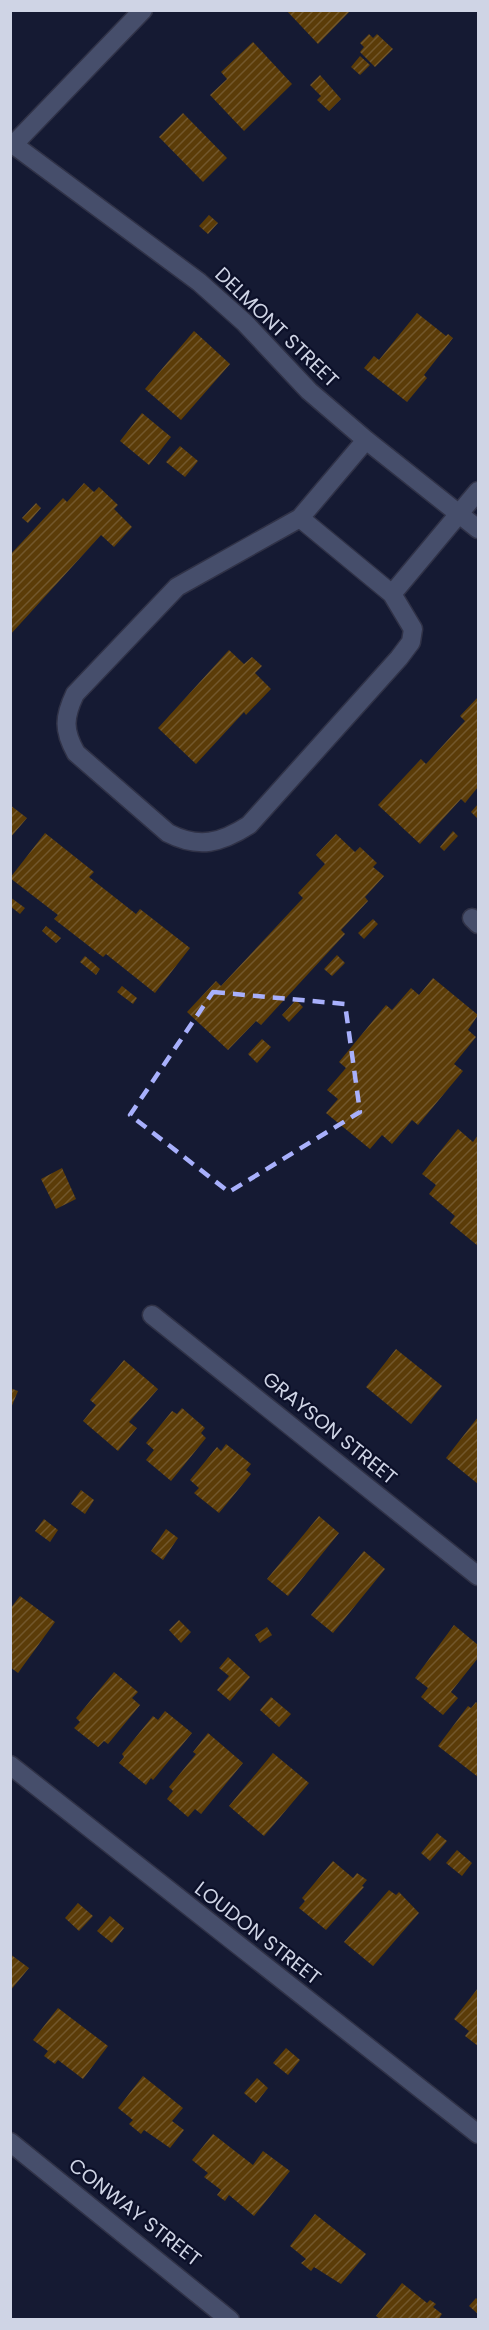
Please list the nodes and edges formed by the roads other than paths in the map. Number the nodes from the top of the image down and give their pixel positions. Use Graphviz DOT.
graph roads {
  1 [pos="143,10"];
  2 [pos="12,143"];
  3 [pos="366,440"];
  4 [pos="478,491"];
  5 [pos="459,513"];
  6 [pos="300,518"];
  7 [pos="478,528"];
  8 [pos="392,594"];
  9 [pos="153,1315"];
  10 [pos="478,1576"];
  11 [pos="10,1765"];
  12 [pos="478,2134"];
  13 [pos="10,2142"];
  14 [pos="230,2319"];
  1 -- 2 [label="street"];
  2 -- 3 [label="street, DELMONT STREET"];
  3 -- 5 [label="street, DELMONT STREET"];
  3 -- 6 [label="street"];
  4 -- 5 [label="street"];
  5 -- 7 [label="street, DELMONT STREET"];
  5 -- 8 [label="street"];
  6 -- 8 [label="street"];
  6 -- 8 [label="street"];
  9 -- 10 [label="street, GRAYSON STREET"];
  11 -- 12 [label="street, LOUDON STREET"];
  13 -- 14 [label="street, CONWAY STREET"];
}
